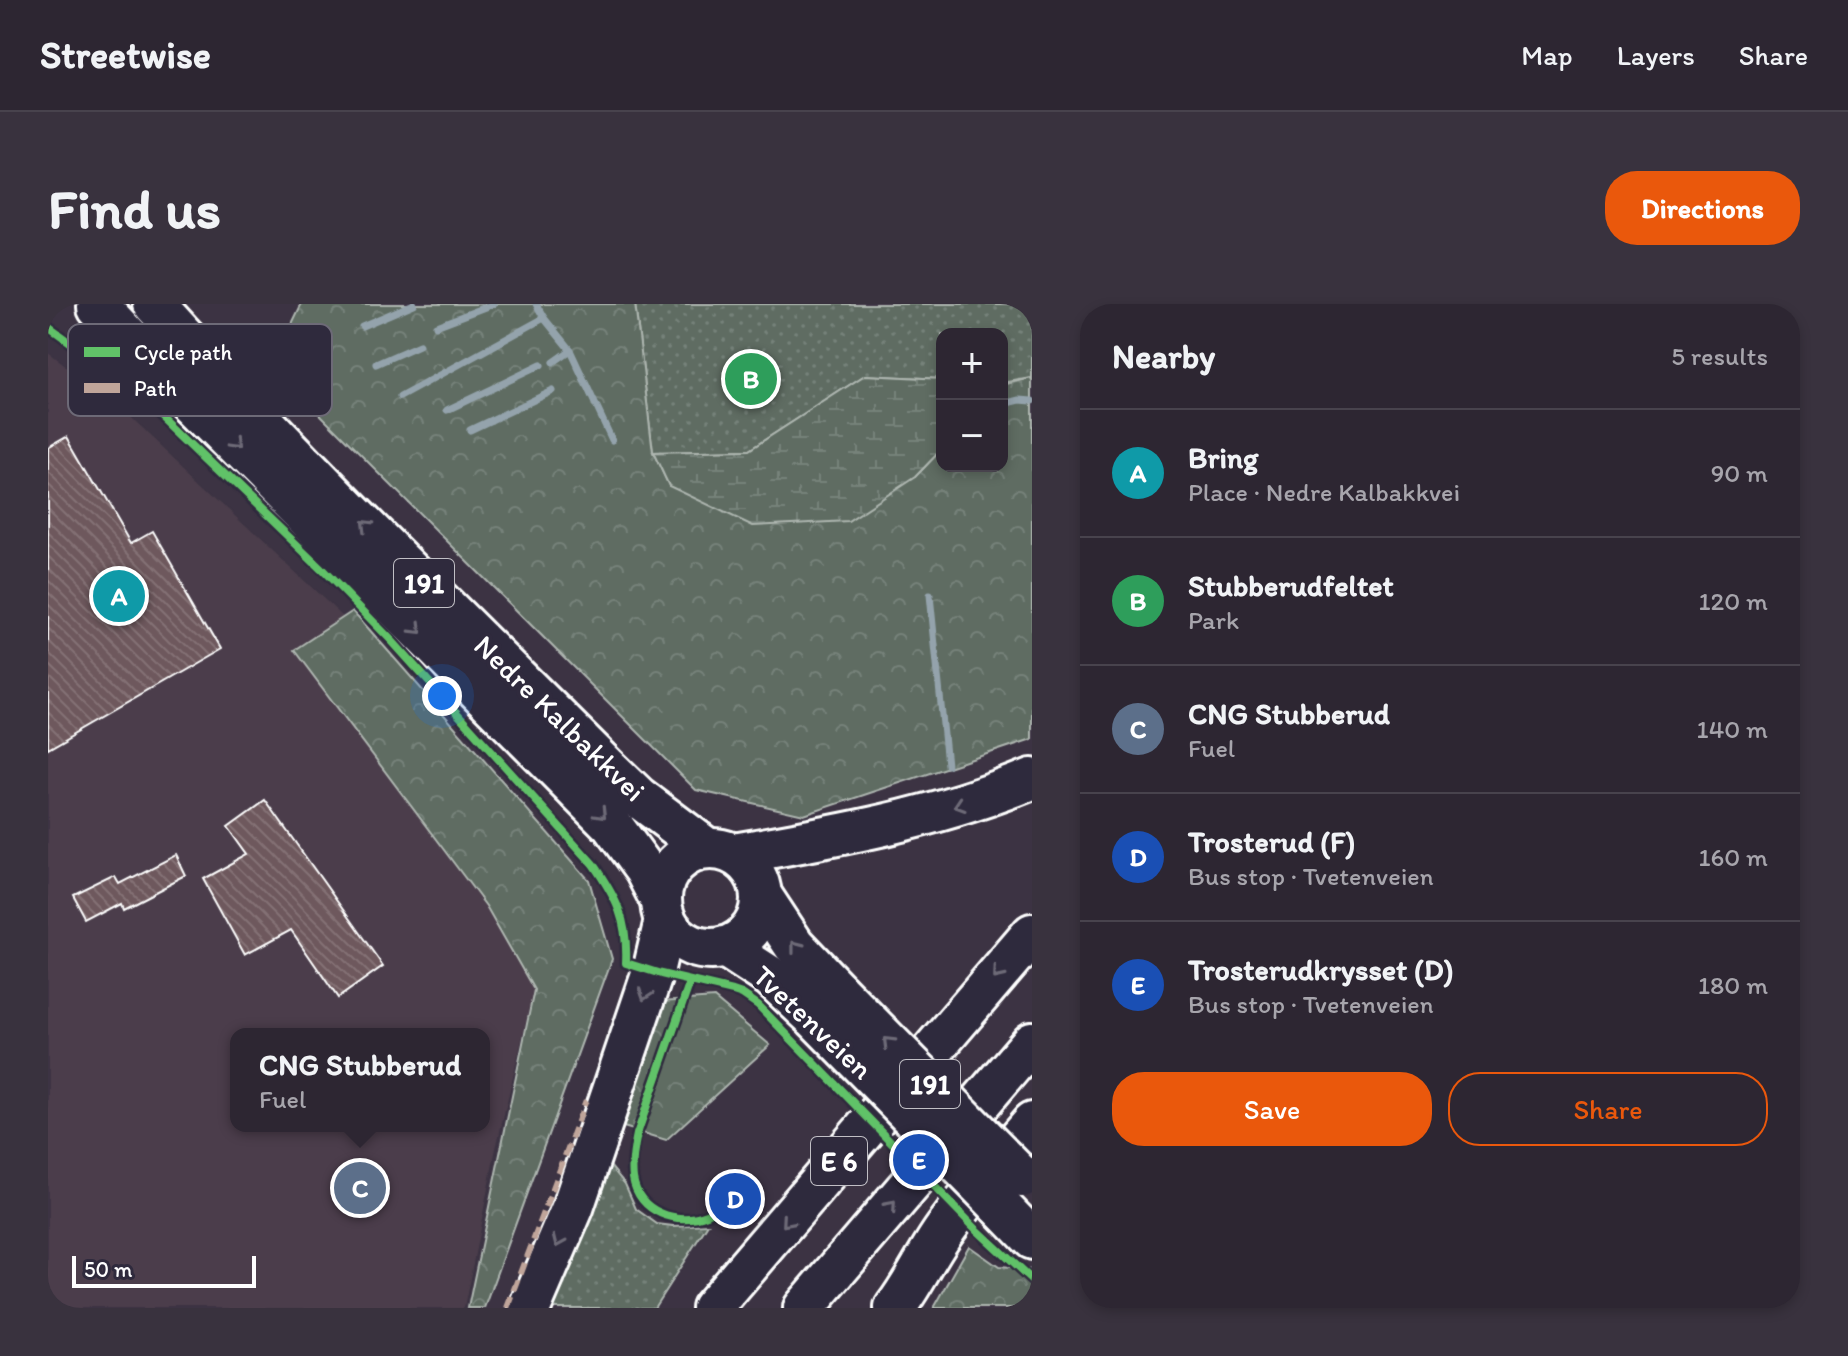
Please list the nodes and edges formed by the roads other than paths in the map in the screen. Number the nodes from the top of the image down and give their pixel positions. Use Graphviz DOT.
graph roads {
  1 [pos="98,304"];
  2 [pos="154,304"];
  3 [pos="117,324"];
  4 [pos="173,324"];
  5 [pos="206,416"];
  6 [pos="260,416"];
  7 [pos="1032,779"];
  8 [pos="720,851"];
  9 [pos="761,895"];
  10 [pos="662,910"];
  11 [pos="1032,934"];
  12 [pos="725,947"];
  13 [pos="827,1005"];
  14 [pos="1032,1042"];
  15 [pos="1032,1123"];
  16 [pos="1017,1190"];
  17 [pos="1032,1239"];
  18 [pos="902,1302"];
  19 [pos="530,1308"];
  20 [pos="712,1308"];
  21 [pos="804,1308"];
  1 -- 3 [label="highway, Nedre Kalbakkvei / 191, one-way"];
  4 -- 2 [label="highway, Nedre Kalbakkvei / 191, one-way"];
  5 -- 10 [label="highway, Nedre Kalbakkvei / 191, one-way"];
  8 -- 6 [label="highway, Nedre Kalbakkvei / 191, one-way"];
  7 -- 8 [label="highway, one-way"];
  8 -- 9 [label="highway, 191"];
  8 -- 10 [label="highway"];
  9 -- 12 [label="highway"];
  13 -- 9 [label="highway, Tvetenveien / 191, one-way"];
  10 -- 12 [label="highway, 191"];
  10 -- 19 [label="highway, one-way"];
  11 -- 20 [label="highway, E 6, one-way"];
  12 -- 13 [label="highway, Tvetenveien / 191"];
  13 -- 16 [label="highway, Tvetenveien / 191, bridge"];
  21 -- 14 [label="highway, E 6, one-way"];
  15 -- 18 [label="highway"];
  16 -- 17 [label="highway, Tvetenveien / 191"];
}
